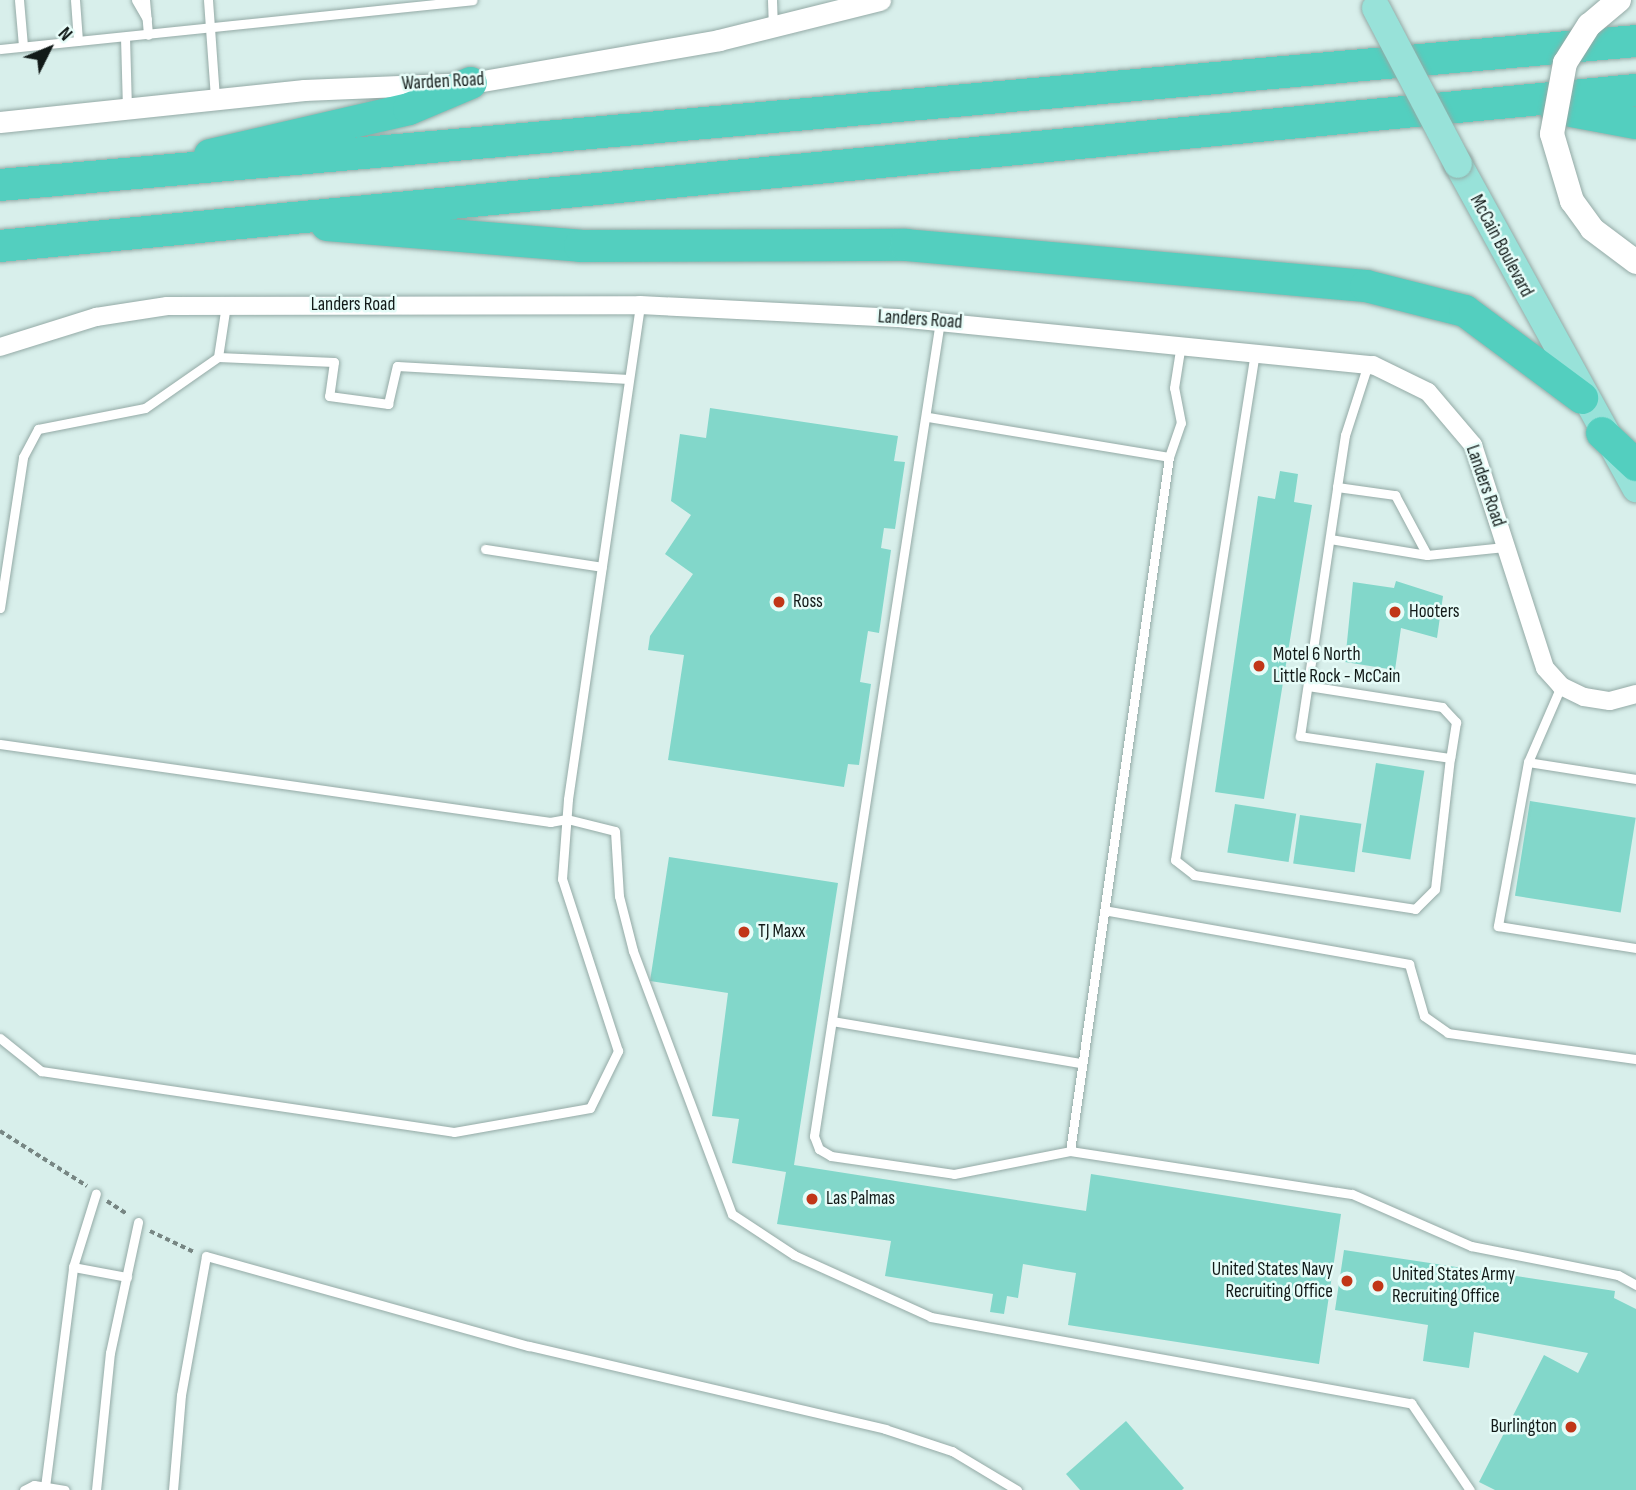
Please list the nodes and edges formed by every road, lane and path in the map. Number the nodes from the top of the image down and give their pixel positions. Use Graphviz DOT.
graph roads {
  1 [pos="19,0"];
  2 [pos="136,0"];
  3 [pos="145,0"];
  4 [pos="208,0"];
  5 [pos="472,0"];
  6 [pos="772,0"];
  7 [pos="880,0"];
  8 [pos="1619,0"];
  9 [pos="76,2"];
  10 [pos="1374,4"];
  11 [pos="147,19"];
  12 [pos="774,28"];
  13 [pos="210,30"];
  14 [pos="148,35"];
  15 [pos="125,37"];
  16 [pos="78,41"];
  17 [pos="1636,41"];
  18 [pos="23,46"];
  19 [pos="0,48"];
  20 [pos="471,83"];
  21 [pos="1636,90"];
  22 [pos="215,99"];
  23 [pos="1516,101"];
  24 [pos="127,110"];
  25 [pos="0,122"];
  26 [pos="1636,123"];
  27 [pos="115,177"];
  28 [pos="0,185"];
  29 [pos="252,218"];
  30 [pos="0,246"];
  31 [pos="1636,262"];
  32 [pos="226,304"];
  33 [pos="640,305"];
  34 [pos="940,321"];
  35 [pos="1181,343"];
  36 [pos="0,347"];
  37 [pos="1256,351"];
  38 [pos="218,358"];
  39 [pos="1368,365"];
  40 [pos="629,379"];
  41 [pos="1582,398"];
  42 [pos="928,417"];
  43 [pos="1602,433"];
  44 [pos="1169,457"];
  45 [pos="1636,465"];
  46 [pos="1337,487"];
  47 [pos="1636,488"];
  48 [pos="1330,539"];
  49 [pos="1505,547"];
  50 [pos="485,549"];
  51 [pos="1427,555"];
  52 [pos="602,567"];
  53 [pos="0,608"];
  54 [pos="1308,686"];
  55 [pos="1561,686"];
  56 [pos="1636,694"];
  57 [pos="0,744"];
  58 [pos="1450,758"];
  59 [pos="1528,762"];
  60 [pos="1636,779"];
  61 [pos="567,819"];
  62 [pos="1109,911"];
  63 [pos="1636,948"];
  64 [pos="832,1021"];
  65 [pos="0,1038"];
  66 [pos="1636,1059"];
  67 [pos="1081,1063"];
  68 [pos="1070,1151"];
  69 [pos="96,1193"];
  70 [pos="138,1223"];
  71 [pos="73,1267"];
  72 [pos="127,1277"];
  73 [pos="1636,1285"];
  74 [pos="46,1487"];
  75 [pos="24,1490"];
  76 [pos="65,1490"];
  77 [pos="96,1490"];
  78 [pos="173,1490"];
  79 [pos="1017,1490"];
  80 [pos="1470,1490"];
  1 -- 18 [label="lane"];
  2 -- 11 [label="lane"];
  3 -- 11 [label="lane"];
  4 -- 13 [label="lane"];
  5 -- 13 [label="lane"];
  6 -- 12 [label="lane"];
  7 -- 12 [label="street, Warden Road"];
  8 -- 31 [label="main road, bridge"];
  9 -- 16 [label="lane"];
  10 -- 41 [label="main road, McCain Boulevard, bridge"];
  11 -- 14 [label="lane"];
  12 -- 20 [label="street, Warden Road"];
  13 -- 14 [label="lane"];
  13 -- 22 [label="lane"];
  14 -- 15 [label="lane"];
  15 -- 16 [label="lane"];
  15 -- 24 [label="lane"];
  16 -- 18 [label="lane"];
  17 -- 27 [label="highway"];
  18 -- 19 [label="lane"];
  20 -- 22 [label="street, Warden Road"];
  20 -- 27 [label="highway"];
  21 -- 23 [label="highway"];
  22 -- 24 [label="street, Warden Road"];
  23 -- 26 [label="highway"];
  23 -- 29 [label="highway"];
  24 -- 25 [label="street, Warden Road"];
  27 -- 28 [label="highway"];
  29 -- 30 [label="highway"];
  29 -- 41 [label="highway"];
  32 -- 33 [label="street, Landers Road"];
  32 -- 36 [label="street, Landers Road"];
  32 -- 38 [label="lane"];
  33 -- 34 [label="street, Landers Road"];
  33 -- 40 [label="lane"];
  34 -- 35 [label="street, Landers Road"];
  34 -- 42 [label="lane"];
  35 -- 37 [label="street, Landers Road"];
  35 -- 44 [label="lane"];
  37 -- 39 [label="street, Landers Road"];
  37 -- 58 [label="lane"];
  38 -- 40 [label="lane"];
  38 -- 53 [label="lane"];
  39 -- 46 [label="lane"];
  39 -- 49 [label="street, Landers Road"];
  40 -- 52 [label="lane"];
  41 -- 43 [label="main road, McCain Boulevard"];
  42 -- 44 [label="lane"];
  42 -- 64 [label="lane"];
  43 -- 45 [label="highway"];
  43 -- 47 [label="main road, McCain Boulevard"];
  44 -- 62 [label="lane"];
  46 -- 48 [label="lane"];
  46 -- 51 [label="lane"];
  48 -- 51 [label="lane"];
  48 -- 54 [label="lane"];
  49 -- 51 [label="lane"];
  49 -- 55 [label="street, Landers Road"];
  50 -- 52 [label="lane"];
  52 -- 61 [label="lane"];
  54 -- 58 [label="lane"];
  54 -- 58 [label="lane"];
  55 -- 56 [label="street"];
  55 -- 59 [label="lane"];
  57 -- 61 [label="lane"];
  59 -- 60 [label="lane"];
  59 -- 63 [label="lane"];
  61 -- 65 [label="lane"];
  61 -- 80 [label="lane"];
  62 -- 66 [label="lane"];
  62 -- 67 [label="lane"];
  64 -- 67 [label="lane"];
  64 -- 68 [label="lane"];
  67 -- 68 [label="lane"];
  68 -- 73 [label="lane"];
  69 -- 71 [label="lane"];
  70 -- 72 [label="lane"];
  71 -- 72 [label="lane"];
  71 -- 74 [label="lane"];
  72 -- 77 [label="lane"];
  74 -- 75 [label="lane"];
  74 -- 76 [label="lane"];
  78 -- 79 [label="lane"];
}
